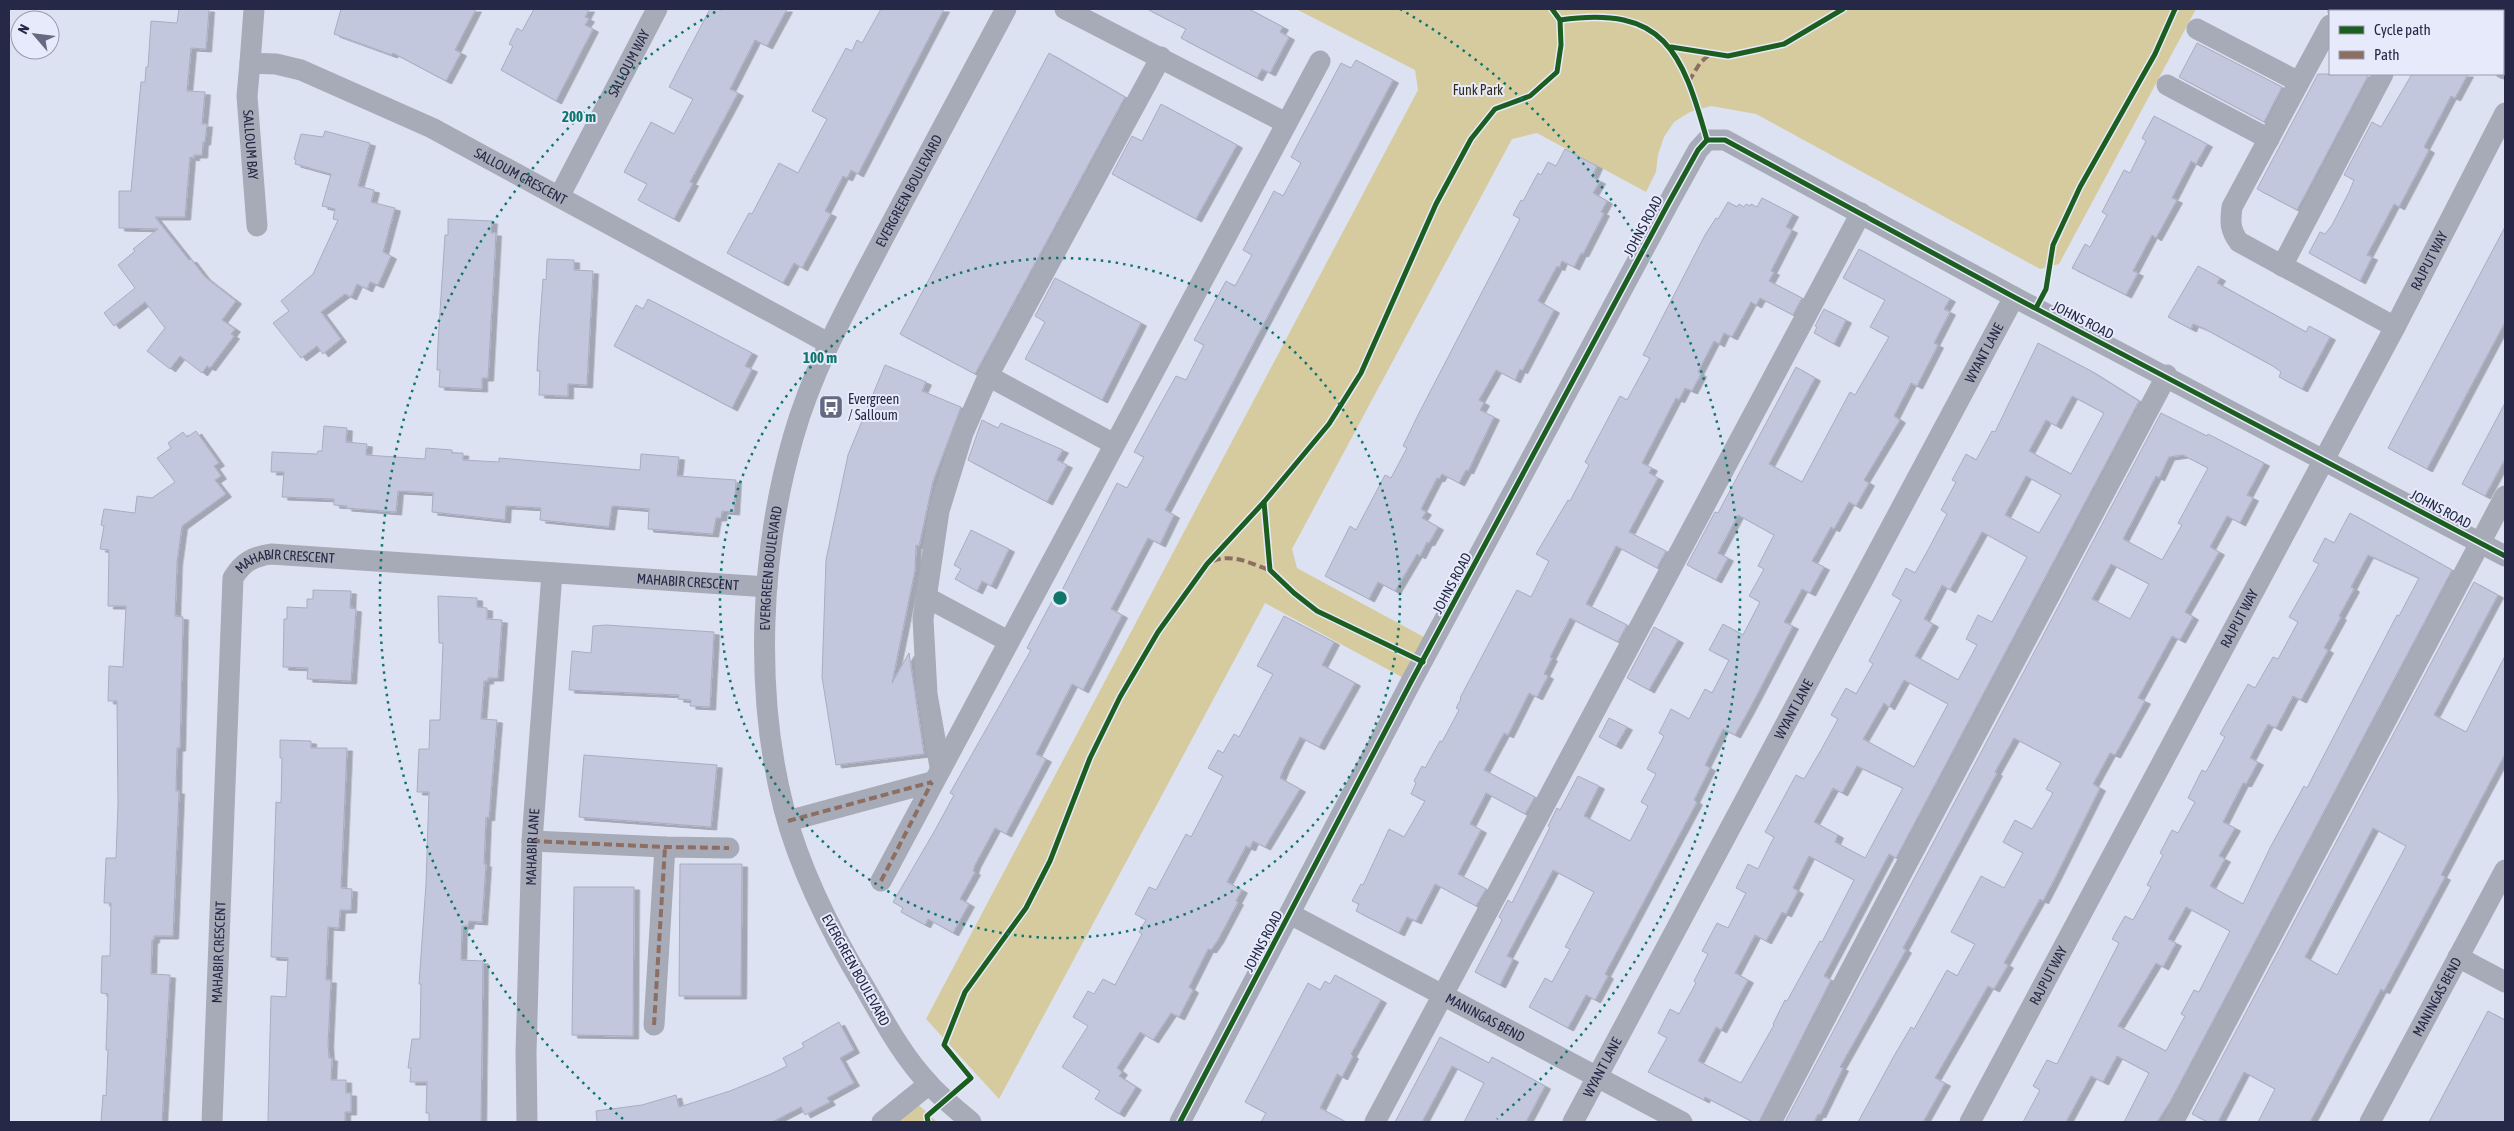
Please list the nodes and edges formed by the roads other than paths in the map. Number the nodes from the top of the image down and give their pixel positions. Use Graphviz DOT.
graph roads {
  1 [pos="254,9"];
  2 [pos="657,9"];
  3 [pos="1006,9"];
  4 [pos="1065,9"];
  5 [pos="2329,27"];
  6 [pos="2197,28"];
  7 [pos="1161,57"];
  8 [pos="1320,61"];
  9 [pos="250,63"];
  10 [pos="2382,75"];
  11 [pos="2299,82"];
  12 [pos="2167,85"];
  13 [pos="2505,113"];
  14 [pos="1286,123"];
  15 [pos="2269,139"];
  16 [pos="560,196"];
  17 [pos="1861,213"];
  18 [pos="256,226"];
  19 [pos="2282,266"];
  20 [pos="2014,297"];
  21 [pos="2394,327"];
  22 [pos="828,343"];
  23 [pos="2167,375"];
  24 [pos="988,376"];
  25 [pos="1114,444"];
  26 [pos="2324,459"];
  27 [pos="2505,496"];
  28 [pos="2481,543"];
  29 [pos="2505,556"];
  30 [pos="552,573"];
  31 [pos="767,588"];
  32 [pos="926,597"];
  33 [pos="1008,641"];
  34 [pos="936,775"];
  35 [pos="788,821"];
  36 [pos="532,841"];
  37 [pos="665,848"];
  38 [pos="729,848"];
  39 [pos="2505,870"];
  40 [pos="881,881"];
  41 [pos="1290,914"];
  42 [pos="2458,957"];
  43 [pos="2505,982"];
  44 [pos="1444,996"];
  45 [pos="654,1024"];
  46 [pos="1597,1077"];
  47 [pos="929,1084"];
  48 [pos="212,1122"];
  49 [pos="528,1122"];
  50 [pos="882,1122"];
  51 [pos="971,1122"];
  52 [pos="1180,1122"];
  53 [pos="1375,1122"];
  54 [pos="1573,1122"];
  55 [pos="1682,1122"];
  56 [pos="1771,1122"];
  57 [pos="1970,1122"];
  58 [pos="2174,1122"];
  59 [pos="2370,1122"];
  1 -- 9 [label="street"];
  2 -- 16 [label="street, SALLOUM WAY"];
  3 -- 22 [label="street, EVERGREEN BOULEVARD"];
  4 -- 7 [label="street"];
  5 -- 11 [label="street"];
  6 -- 11 [label="street"];
  7 -- 14 [label="street"];
  7 -- 24 [label="street"];
  8 -- 14 [label="street"];
  9 -- 16 [label="street, SALLOUM CRESCENT"];
  9 -- 18 [label="street, SALLOUM BAY"];
  10 -- 19 [label="street"];
  11 -- 15 [label="street"];
  12 -- 15 [label="street"];
  13 -- 21 [label="street, RAJPUT WAY"];
  14 -- 25 [label="street"];
  15 -- 19 [label="street"];
  16 -- 22 [label="street, SALLOUM CRESCENT"];
  17 -- 20 [label="street, JOHNS ROAD"];
  17 -- 41 [label="street, JOHNS ROAD"];
  17 -- 44 [label="street"];
  19 -- 21 [label="street"];
  20 -- 23 [label="street, JOHNS ROAD"];
  20 -- 46 [label="street, WYANT LANE"];
  21 -- 26 [label="street, RAJPUT WAY"];
  22 -- 31 [label="street, EVERGREEN BOULEVARD"];
  23 -- 26 [label="street, JOHNS ROAD"];
  23 -- 56 [label="street"];
  24 -- 25 [label="street"];
  24 -- 32 [label="street"];
  25 -- 33 [label="street"];
  26 -- 28 [label="street, JOHNS ROAD"];
  26 -- 57 [label="street, RAJPUT WAY"];
  27 -- 28 [label="street"];
  28 -- 29 [label="street, JOHNS ROAD"];
  28 -- 58 [label="street"];
  30 -- 31 [label="street, MAHABIR CRESCENT"];
  30 -- 36 [label="street, MAHABIR LANE"];
  30 -- 48 [label="street, MAHABIR CRESCENT"];
  31 -- 35 [label="street, EVERGREEN BOULEVARD"];
  32 -- 33 [label="street"];
  32 -- 34 [label="street"];
  33 -- 34 [label="street"];
  34 -- 35 [label="street"];
  34 -- 40 [label="street"];
  35 -- 47 [label="street, EVERGREEN BOULEVARD"];
  36 -- 37 [label="street"];
  36 -- 49 [label="street, MAHABIR LANE"];
  37 -- 38 [label="street"];
  37 -- 45 [label="street"];
  39 -- 42 [label="street, MANINGAS BEND"];
  41 -- 44 [label="street, MANINGAS BEND"];
  41 -- 52 [label="street, JOHNS ROAD"];
  42 -- 43 [label="street"];
  42 -- 59 [label="street, MANINGAS BEND"];
  44 -- 46 [label="street, MANINGAS BEND"];
  44 -- 53 [label="street"];
  46 -- 54 [label="street, WYANT LANE"];
  46 -- 55 [label="street, MANINGAS BEND"];
  47 -- 50 [label="street"];
  47 -- 51 [label="street, EVERGREEN BOULEVARD"];
}
